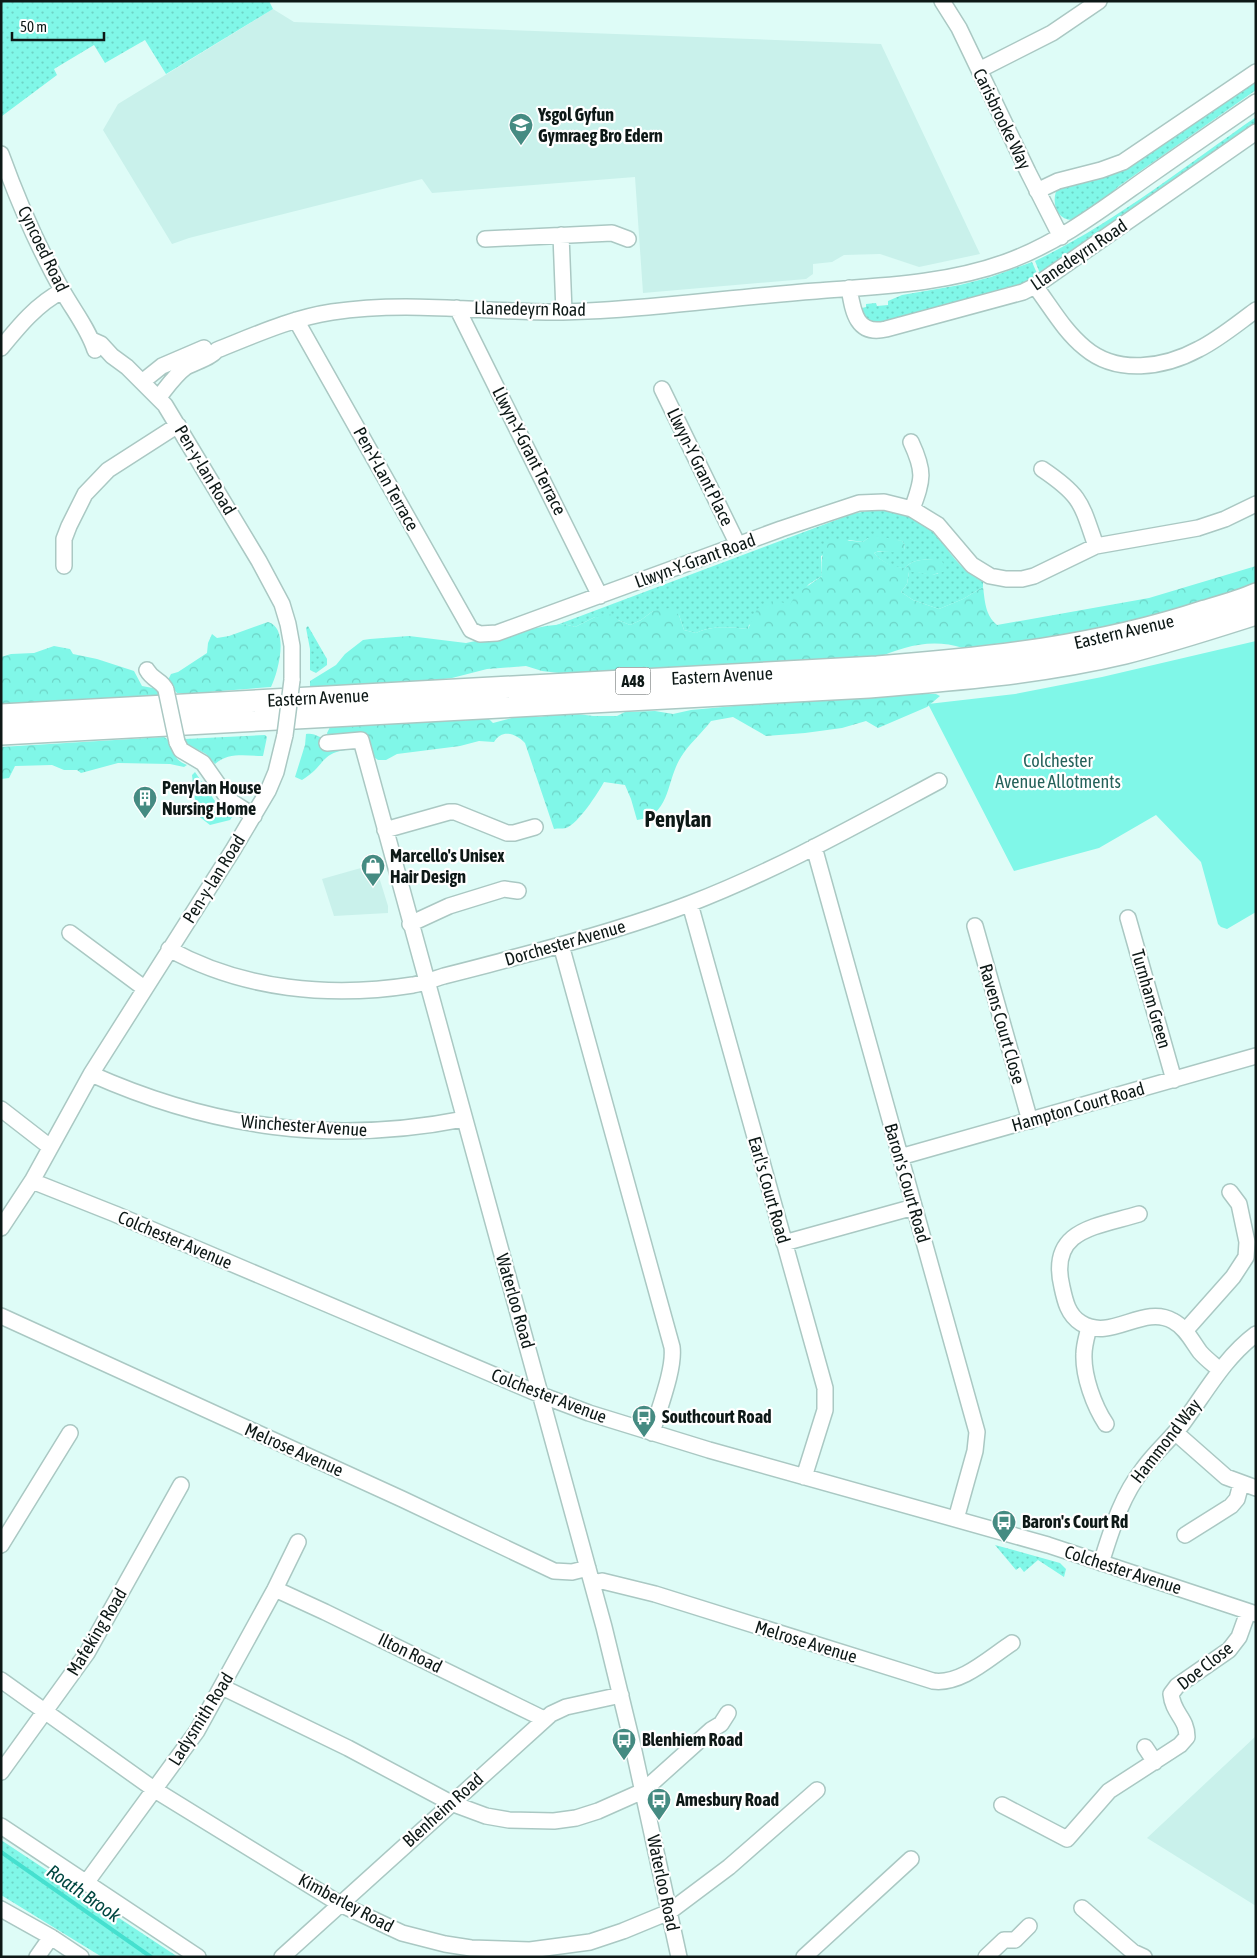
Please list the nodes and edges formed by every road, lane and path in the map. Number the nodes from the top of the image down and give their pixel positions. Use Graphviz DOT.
graph roads {
  1 [pos="942,1"];
  2 [pos="1099,1"];
  3 [pos="979,70"];
  4 [pos="1256,72"];
  5 [pos="1256,102"];
  6 [pos="1256,132"];
  7 [pos="1,154"];
  8 [pos="1037,191"];
  9 [pos="561,235"];
  10 [pos="1061,237"];
  11 [pos="485,239"];
  12 [pos="628,239"];
  13 [pos="1035,286"];
  14 [pos="849,288"];
  15 [pos="62,291"];
  16 [pos="457,308"];
  17 [pos="1256,310"];
  18 [pos="564,312"];
  19 [pos="296,320"];
  20 [pos="1,348"];
  21 [pos="217,350"];
  22 [pos="142,382"];
  23 [pos="662,388"];
  24 [pos="159,397"];
  25 [pos="178,425"];
  26 [pos="911,442"];
  27 [pos="1042,469"];
  28 [pos="1256,504"];
  29 [pos="912,509"];
  30 [pos="738,544"];
  31 [pos="1096,546"];
  32 [pos="64,566"];
  33 [pos="1256,594"];
  34 [pos="600,596"];
  35 [pos="1256,614"];
  36 [pos="480,634"];
  37 [pos="147,670"];
  38 [pos="1,715"];
  39 [pos="1,734"];
  40 [pos="327,743"];
  41 [pos="939,781"];
  42 [pos="254,816"];
  43 [pos="535,827"];
  44 [pos="385,830"];
  45 [pos="814,848"];
  46 [pos="518,891"];
  47 [pos="690,904"];
  48 [pos="1128,918"];
  49 [pos="410,924"];
  50 [pos="975,926"];
  51 [pos="70,933"];
  52 [pos="561,945"];
  53 [pos="169,949"];
  54 [pos="427,981"];
  55 [pos="144,988"];
  56 [pos="1256,1056"];
  57 [pos="91,1074"];
  58 [pos="1174,1080"];
  59 [pos="1,1109"];
  60 [pos="464,1119"];
  61 [pos="1030,1121"];
  62 [pos="50,1147"];
  63 [pos="900,1157"];
  64 [pos="32,1181"];
  65 [pos="1230,1192"];
  66 [pos="914,1207"];
  67 [pos="1139,1214"];
  68 [pos="1,1228"];
  69 [pos="784,1243"];
  70 [pos="1,1316"];
  71 [pos="1089,1327"];
  72 [pos="1185,1331"];
  73 [pos="1256,1334"];
  74 [pos="1220,1370"];
  75 [pos="541,1395"];
  76 [pos="1106,1424"];
  77 [pos="1176,1432"];
  78 [pos="70,1433"];
  79 [pos="652,1433"];
  80 [pos="804,1477"];
  81 [pos="181,1485"];
  82 [pos="1248,1486"];
  83 [pos="956,1519"];
  84 [pos="1185,1535"];
  85 [pos="298,1542"];
  86 [pos="1,1544"];
  87 [pos="1101,1563"];
  88 [pos="590,1575"];
  89 [pos="275,1589"];
  90 [pos="1252,1613"];
  91 [pos="1012,1643"];
  92 [pos="1,1680"];
  93 [pos="222,1687"];
  94 [pos="621,1695"];
  95 [pos="46,1712"];
  96 [pos="728,1713"];
  97 [pos="544,1719"];
  98 [pos="1145,1747"];
  99 [pos="1155,1762"];
  100 [pos="1,1772"];
  101 [pos="155,1790"];
  102 [pos="817,1790"];
  103 [pos="643,1792"];
  104 [pos="451,1803"];
  105 [pos="1002,1805"];
  106 [pos="1,1826"];
  107 [pos="911,1859"];
  108 [pos="86,1883"];
  109 [pos="340,1904"];
  110 [pos="1,1908"];
  111 [pos="1082,1908"];
  112 [pos="670,1912"];
  113 [pos="1029,1926"];
  114 [pos="51,1937"];
  115 [pos="37,1957"];
  116 [pos="81,1957"];
  117 [pos="198,1957"];
  118 [pos="282,1957"];
  119 [pos="679,1957"];
  120 [pos="804,1957"];
  121 [pos="986,1957"];
  122 [pos="1144,1957"];
  1 -- 3 [label="street, Carisbrooke Way"];
  2 -- 3 [label="street"];
  3 -- 8 [label="street, Carisbrooke Way"];
  4 -- 8 [label="street"];
  5 -- 10 [label="street, Llanedeyrn Road"];
  6 -- 13 [label="street, Llanedeyrn Road"];
  7 -- 15 [label="street, Cyncoed Road"];
  8 -- 10 [label="street, Carisbrooke Way"];
  9 -- 11 [label="street"];
  9 -- 12 [label="street"];
  9 -- 18 [label="street"];
  10 -- 14 [label="street, Llanedeyrn Road"];
  13 -- 14 [label="street, Llanedeyrn Road"];
  13 -- 17 [label="street"];
  14 -- 18 [label="street, Llanedeyrn Road"];
  15 -- 20 [label="street"];
  15 -- 22 [label="street, Cyncoed Road"];
  16 -- 18 [label="street, Llanedeyrn Road"];
  16 -- 19 [label="street, Llanedeyrn Road"];
  16 -- 34 [label="street, Llwyn-Y-Grant Terrace"];
  19 -- 21 [label="street, Llanedeyrn Road"];
  19 -- 36 [label="street, Pen-Y-Lan Terrace"];
  21 -- 22 [label="street, Llanedeyrn Road"];
  21 -- 24 [label="street, Llanedeyrn Road"];
  22 -- 24 [label="street, Pen-y-lan Road"];
  23 -- 30 [label="street, Llwyn-Y Grant Place"];
  24 -- 25 [label="street, Pen-y-lan Road"];
  25 -- 32 [label="street"];
  25 -- 42 [label="street, Pen-y-lan Road, bridge"];
  26 -- 29 [label="street"];
  27 -- 31 [label="street"];
  28 -- 31 [label="street, Llwyn-Y-Grant Road"];
  29 -- 30 [label="street, Llwyn-Y-Grant Road"];
  29 -- 31 [label="street, Llwyn-Y-Grant Road"];
  30 -- 34 [label="street, Llwyn-Y-Grant Road"];
  33 -- 38 [label="highway, Eastern Avenue / A48"];
  34 -- 36 [label="street, Llwyn-Y-Grant Road"];
  35 -- 39 [label="highway, Eastern Avenue / A48"];
  37 -- 42 [label="street, bridge"];
  40 -- 44 [label="street, Waterloo Road"];
  41 -- 45 [label="street, Dorchester Avenue"];
  42 -- 53 [label="street, Pen-y-lan Road"];
  43 -- 44 [label="street"];
  44 -- 49 [label="street, Waterloo Road"];
  45 -- 47 [label="street, Dorchester Avenue"];
  45 -- 63 [label="street, Baron's Court Road"];
  46 -- 49 [label="street"];
  47 -- 52 [label="street, Dorchester Avenue"];
  47 -- 69 [label="street, Earl's Court Road"];
  48 -- 58 [label="street, Turnham Green"];
  49 -- 54 [label="street, Waterloo Road"];
  50 -- 61 [label="street, Ravens Court Close"];
  51 -- 55 [label="street"];
  52 -- 54 [label="street, Dorchester Avenue"];
  52 -- 79 [label="street"];
  53 -- 54 [label="street, Dorchester Avenue"];
  53 -- 55 [label="street, Pen-y-lan Road"];
  54 -- 60 [label="street, Waterloo Road"];
  55 -- 57 [label="street, Pen-y-lan Road"];
  56 -- 58 [label="street, Hampton Court Road"];
  57 -- 60 [label="street, Winchester Avenue"];
  57 -- 62 [label="street, Pen-y-lan Road"];
  58 -- 61 [label="street, Hampton Court Road"];
  59 -- 62 [label="street"];
  60 -- 75 [label="street, Waterloo Road"];
  61 -- 63 [label="street, Hampton Court Road"];
  62 -- 64 [label="street, Pen-y-lan Road"];
  63 -- 66 [label="street, Baron's Court Road"];
  64 -- 68 [label="street, Pen-y-lan Road"];
  64 -- 75 [label="street, Colchester Avenue"];
  65 -- 72 [label="street"];
  66 -- 69 [label="street"];
  66 -- 83 [label="street, Baron's Court Road"];
  67 -- 71 [label="street"];
  69 -- 80 [label="street, Earl's Court Road"];
  70 -- 88 [label="street, Melrose Avenue"];
  71 -- 72 [label="street"];
  71 -- 76 [label="street"];
  72 -- 74 [label="street"];
  73 -- 74 [label="street, Hammond Way"];
  74 -- 77 [label="street, Hammond Way"];
  75 -- 79 [label="street, Colchester Avenue"];
  75 -- 88 [label="street, Waterloo Road"];
  77 -- 82 [label="street"];
  77 -- 87 [label="street, Hammond Way"];
  78 -- 86 [label="street"];
  79 -- 80 [label="street, Colchester Avenue"];
  80 -- 83 [label="street, Colchester Avenue"];
  81 -- 95 [label="street, Mafeking Road"];
  82 -- 84 [label="street"];
  83 -- 87 [label="street, Colchester Avenue"];
  85 -- 89 [label="street, Ladysmith Road"];
  87 -- 90 [label="street, Colchester Avenue"];
  88 -- 91 [label="street, Melrose Avenue"];
  88 -- 94 [label="street, Waterloo Road"];
  89 -- 93 [label="street, Ladysmith Road"];
  89 -- 97 [label="street, Ilton Road"];
  90 -- 99 [label="street, Doe Close"];
  92 -- 95 [label="street, Kimberley Road"];
  93 -- 101 [label="street, Ladysmith Road"];
  93 -- 104 [label="street"];
  94 -- 97 [label="street, Blenheim Road"];
  94 -- 103 [label="street, Waterloo Road"];
  95 -- 100 [label="street, Mafeking Road"];
  95 -- 101 [label="street, Kimberley Road"];
  96 -- 103 [label="street"];
  97 -- 104 [label="street, Blenheim Road"];
  98 -- 99 [label="street"];
  99 -- 105 [label="street, Doe Close"];
  101 -- 108 [label="street, Ladysmith Road"];
  101 -- 109 [label="street, Kimberley Road"];
  102 -- 112 [label="street, Kimberley Road"];
  103 -- 104 [label="street"];
  103 -- 112 [label="street, Waterloo Road"];
  104 -- 109 [label="street, Blenheim Road"];
  106 -- 108 [label="street"];
  107 -- 120 [label="street"];
  108 -- 117 [label="street"];
  109 -- 112 [label="street, Kimberley Road"];
  109 -- 118 [label="street, Blenheim Road"];
  110 -- 114 [label="street"];
  111 -- 122 [label="street"];
  112 -- 119 [label="street, Waterloo Road"];
  113 -- 121 [label="street"];
  114 -- 115 [label="street"];
  114 -- 116 [label="street"];
}
